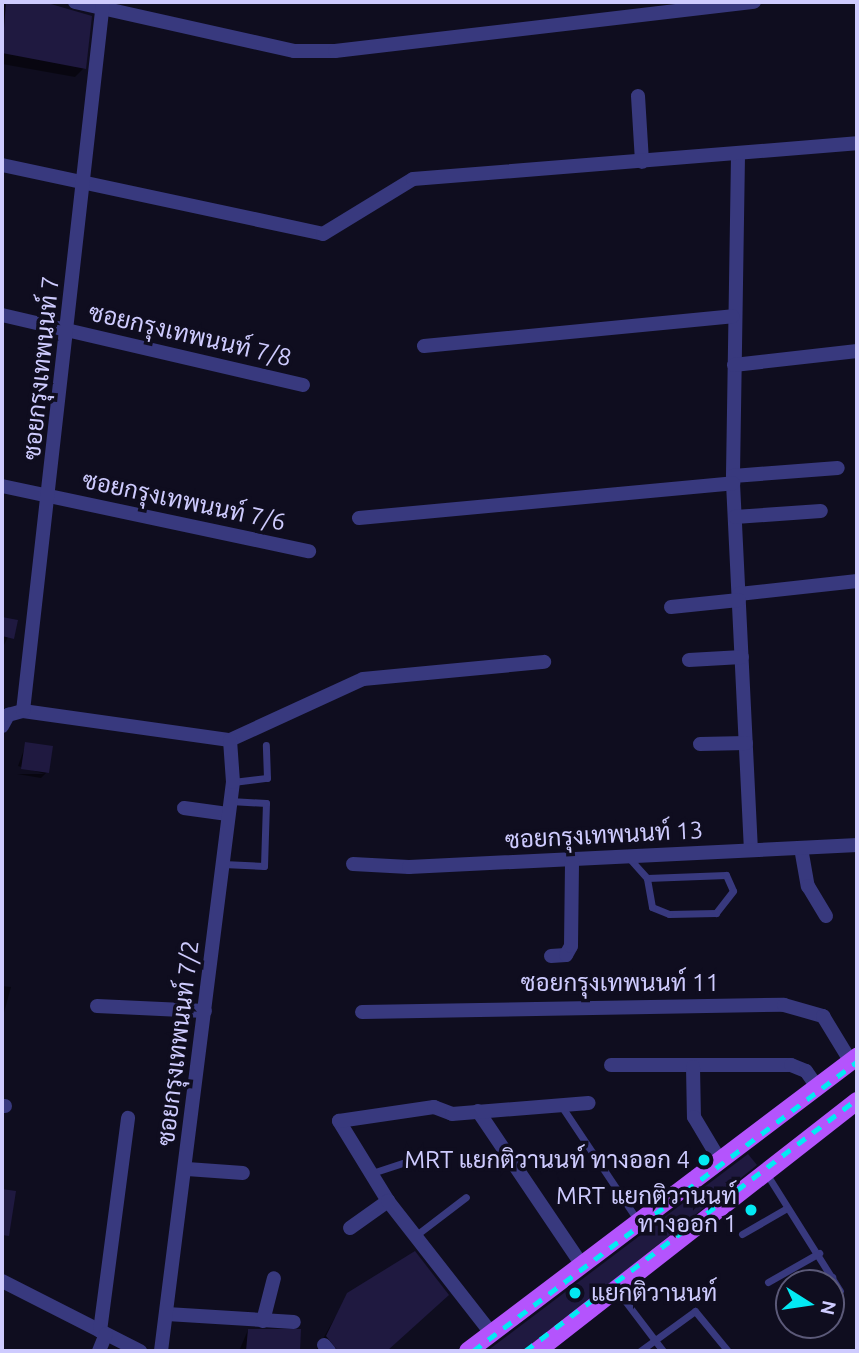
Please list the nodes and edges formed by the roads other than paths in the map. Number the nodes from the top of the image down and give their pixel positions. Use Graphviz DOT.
graph roads {
  1 [pos="75,2"];
  2 [pos="754,2"];
  3 [pos="103,4"];
  4 [pos="638,96"];
  5 [pos="857,143"];
  6 [pos="738,156"];
  7 [pos="642,162"];
  8 [pos="2,165"];
  9 [pos="86,183"];
  10 [pos="2,315"];
  11 [pos="733,316"];
  12 [pos="66,329"];
  13 [pos="424,346"];
  14 [pos="857,351"];
  15 [pos="734,365"];
  16 [pos="303,385"];
  17 [pos="838,468"];
  18 [pos="733,480"];
  19 [pos="2,486"];
  20 [pos="50,495"];
  21 [pos="821,511"];
  22 [pos="359,517"];
  23 [pos="735,517"];
  24 [pos="309,551"];
  25 [pos="857,581"];
  26 [pos="739,597"];
  27 [pos="671,607"];
  28 [pos="742,657"];
  29 [pos="689,660"];
  30 [pos="544,662"];
  31 [pos="23,711"];
  32 [pos="2,726"];
  33 [pos="230,740"];
  34 [pos="746,743"];
  35 [pos="700,744"];
  36 [pos="266,745"];
  37 [pos="233,782"];
  38 [pos="184,808"];
  39 [pos="229,808"];
  40 [pos="857,845"];
  41 [pos="801,848"];
  42 [pos="751,849"];
  43 [pos="629,858"];
  44 [pos="572,861"];
  45 [pos="222,864"];
  46 [pos="353,864"];
  47 [pos="647,878"];
  48 [pos="826,916"];
  49 [pos="551,956"];
  50 [pos="97,1006"];
  51 [pos="205,1011"];
  52 [pos="362,1012"];
  53 [pos="854,1060"];
  54 [pos="611,1065"];
  55 [pos="693,1067"];
  56 [pos="818,1088"];
  57 [pos="857,1101"];
  58 [pos="589,1103"];
  59 [pos="562,1107"];
  60 [pos="478,1111"];
  61 [pos="128,1118"];
  62 [pos="421,1157"];
  63 [pos="719,1159"];
  64 [pos="187,1169"];
  65 [pos="765,1172"];
  66 [pos="243,1173"];
  67 [pos="369,1174"];
  68 [pos="466,1197"];
  69 [pos="388,1202"];
  70 [pos="787,1208"];
  71 [pos="638,1221"];
  72 [pos="350,1228"];
  73 [pos="742,1234"];
  74 [pos="415,1236"];
  75 [pos="819,1253"];
  76 [pos="582,1265"];
  77 [pos="828,1269"];
  78 [pos="274,1278"];
  79 [pos="2,1281"];
  80 [pos="768,1282"];
  81 [pos="613,1286"];
  82 [pos="167,1314"];
  83 [pos="262,1321"];
  84 [pos="294,1322"];
  85 [pos="103,1333"];
  86 [pos="491,1333"];
  87 [pos="654,1340"];
  88 [pos="99,1351"];
  89 [pos="140,1351"];
  90 [pos="162,1351"];
  91 [pos="468,1351"];
  92 [pos="537,1351"];
  93 [pos="640,1351"];
  94 [pos="663,1351"];
  95 [pos="727,1351"];
  1 -- 3 [label="street"];
  2 -- 3 [label="street"];
  3 -- 9 [label="street, ซอยกรุงเทพนนท์ 7"];
  4 -- 7 [label="street"];
  5 -- 6 [label="street"];
  6 -- 7 [label="street"];
  6 -- 11 [label="street"];
  7 -- 9 [label="street"];
  8 -- 9 [label="street"];
  9 -- 12 [label="street, ซอยกรุงเทพนนท์ 7"];
  10 -- 12 [label="street, ซอยกรุงเทพนนท์ 7/8"];
  11 -- 13 [label="street"];
  11 -- 15 [label="street"];
  12 -- 16 [label="street, ซอยกรุงเทพนนท์ 7/8"];
  12 -- 20 [label="street, ซอยกรุงเทพนนท์ 7"];
  14 -- 15 [label="street"];
  15 -- 18 [label="street"];
  17 -- 18 [label="street"];
  18 -- 22 [label="street"];
  18 -- 23 [label="street"];
  19 -- 20 [label="street, ซอยกรุงเทพนนท์ 7/6"];
  20 -- 24 [label="street, ซอยกรุงเทพนนท์ 7/6"];
  20 -- 31 [label="street, ซอยกรุงเทพนนท์ 7"];
  21 -- 23 [label="street"];
  23 -- 26 [label="street"];
  25 -- 26 [label="street"];
  26 -- 27 [label="street"];
  26 -- 28 [label="street"];
  28 -- 29 [label="street"];
  28 -- 34 [label="street"];
  30 -- 33 [label="street"];
  31 -- 32 [label="street"];
  31 -- 33 [label="street"];
  33 -- 37 [label="street, ซอยกรุงเทพนนท์ 7/2"];
  34 -- 35 [label="street"];
  34 -- 42 [label="street"];
  36 -- 37 [label="lane"];
  37 -- 39 [label="street, ซอยกรุงเทพนนท์ 7/2"];
  38 -- 39 [label="street"];
  39 -- 45 [label="street, ซอยกรุงเทพนนท์ 7/2"];
  39 -- 45 [label="lane"];
  40 -- 41 [label="street, ซอยกรุงเทพนนท์ 13"];
  41 -- 42 [label="street, ซอยกรุงเทพนนท์ 13"];
  41 -- 48 [label="street"];
  42 -- 43 [label="street, ซอยกรุงเทพนนท์ 13"];
  43 -- 44 [label="street, ซอยกรุงเทพนนท์ 13"];
  43 -- 47 [label="lane"];
  44 -- 46 [label="street, ซอยกรุงเทพนนท์ 13"];
  44 -- 49 [label="street"];
  45 -- 51 [label="street, ซอยกรุงเทพนนท์ 7/2"];
  47 -- 47 [label="lane"];
  50 -- 51 [label="street"];
  51 -- 64 [label="street, ซอยกรุงเทพนนท์ 7/2"];
  52 -- 53 [label="street, ซอยกรุงเทพนนท์ 11"];
  53 -- 56 [label="main road"];
  54 -- 55 [label="street"];
  55 -- 56 [label="street"];
  55 -- 63 [label="street"];
  56 -- 63 [label="main road"];
  57 -- 65 [label="main road"];
  58 -- 59 [label="street"];
  59 -- 60 [label="street"];
  59 -- 71 [label="lane"];
  60 -- 67 [label="street"];
  60 -- 76 [label="street"];
  61 -- 85 [label="street"];
  62 -- 67 [label="lane"];
  63 -- 71 [label="main road"];
  64 -- 66 [label="street"];
  64 -- 82 [label="street, ซอยกรุงเทพนนท์ 7/2"];
  65 -- 70 [label="lane"];
  65 -- 81 [label="main road"];
  67 -- 69 [label="street"];
  68 -- 74 [label="lane"];
  69 -- 72 [label="street"];
  69 -- 74 [label="street"];
  70 -- 73 [label="lane"];
  70 -- 75 [label="lane"];
  71 -- 76 [label="main road"];
  74 -- 86 [label="street"];
  75 -- 77 [label="lane"];
  75 -- 80 [label="lane"];
  76 -- 86 [label="main road"];
  78 -- 83 [label="street"];
  79 -- 85 [label="street"];
  81 -- 87 [label="lane"];
  81 -- 92 [label="main road"];
  82 -- 83 [label="street"];
  82 -- 90 [label="street, ซอยกรุงเทพนนท์ 7/2"];
  83 -- 84 [label="street"];
  85 -- 88 [label="street"];
  85 -- 89 [label="street"];
  86 -- 91 [label="main road"];
  87 -- 93 [label="lane"];
  87 -- 94 [label="lane"];
  87 -- 95 [label="lane"];
}
